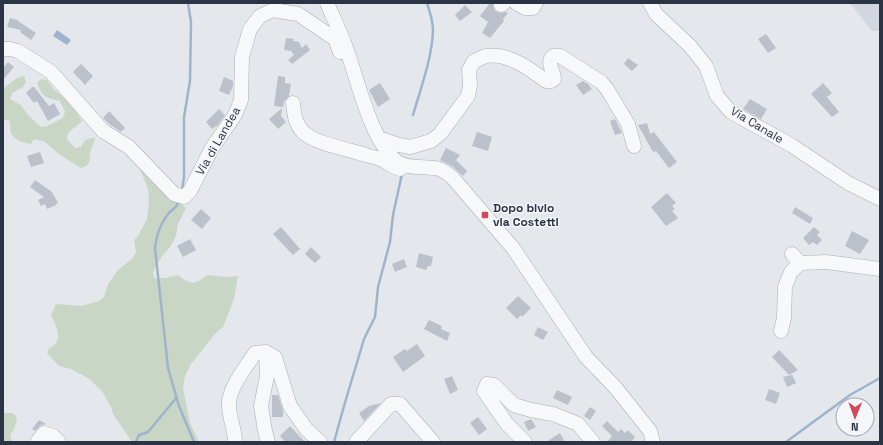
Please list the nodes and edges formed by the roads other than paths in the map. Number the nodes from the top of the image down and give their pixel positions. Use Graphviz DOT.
graph roads {
  1 [pos="327,3"];
  2 [pos="516,3"];
  3 [pos="536,3"];
  4 [pos="650,3"];
  5 [pos="3,49"];
  6 [pos="353,70"];
  7 [pos="293,103"];
  8 [pos="379,138"];
  9 [pos="634,146"];
  10 [pos="412,166"];
  11 [pos="880,199"];
  12 [pos="880,269"];
  13 [pos="781,331"];
  14 [pos="266,352"];
  15 [pos="37,442"];
  16 [pos="59,442"];
  17 [pos="235,442"];
  18 [pos="268,442"];
  19 [pos="320,442"];
  20 [pos="356,442"];
  21 [pos="433,442"];
  22 [pos="525,442"];
  23 [pos="592,442"];
  24 [pos="653,442"];
  1 -- 6 [label="street"];
  2 -- 3 [label="street"];
  4 -- 11 [label="street, Via Canale"];
  5 -- 6 [label="street, Via di Landea"];
  6 -- 8 [label="street"];
  7 -- 10 [label="street"];
  8 -- 9 [label="street"];
  8 -- 10 [label="street"];
  10 -- 24 [label="street"];
  12 -- 13 [label="street"];
  14 -- 17 [label="street"];
  14 -- 18 [label="street"];
  14 -- 19 [label="street"];
  15 -- 16 [label="street"];
  20 -- 21 [label="street"];
  22 -- 23 [label="street"];
}
